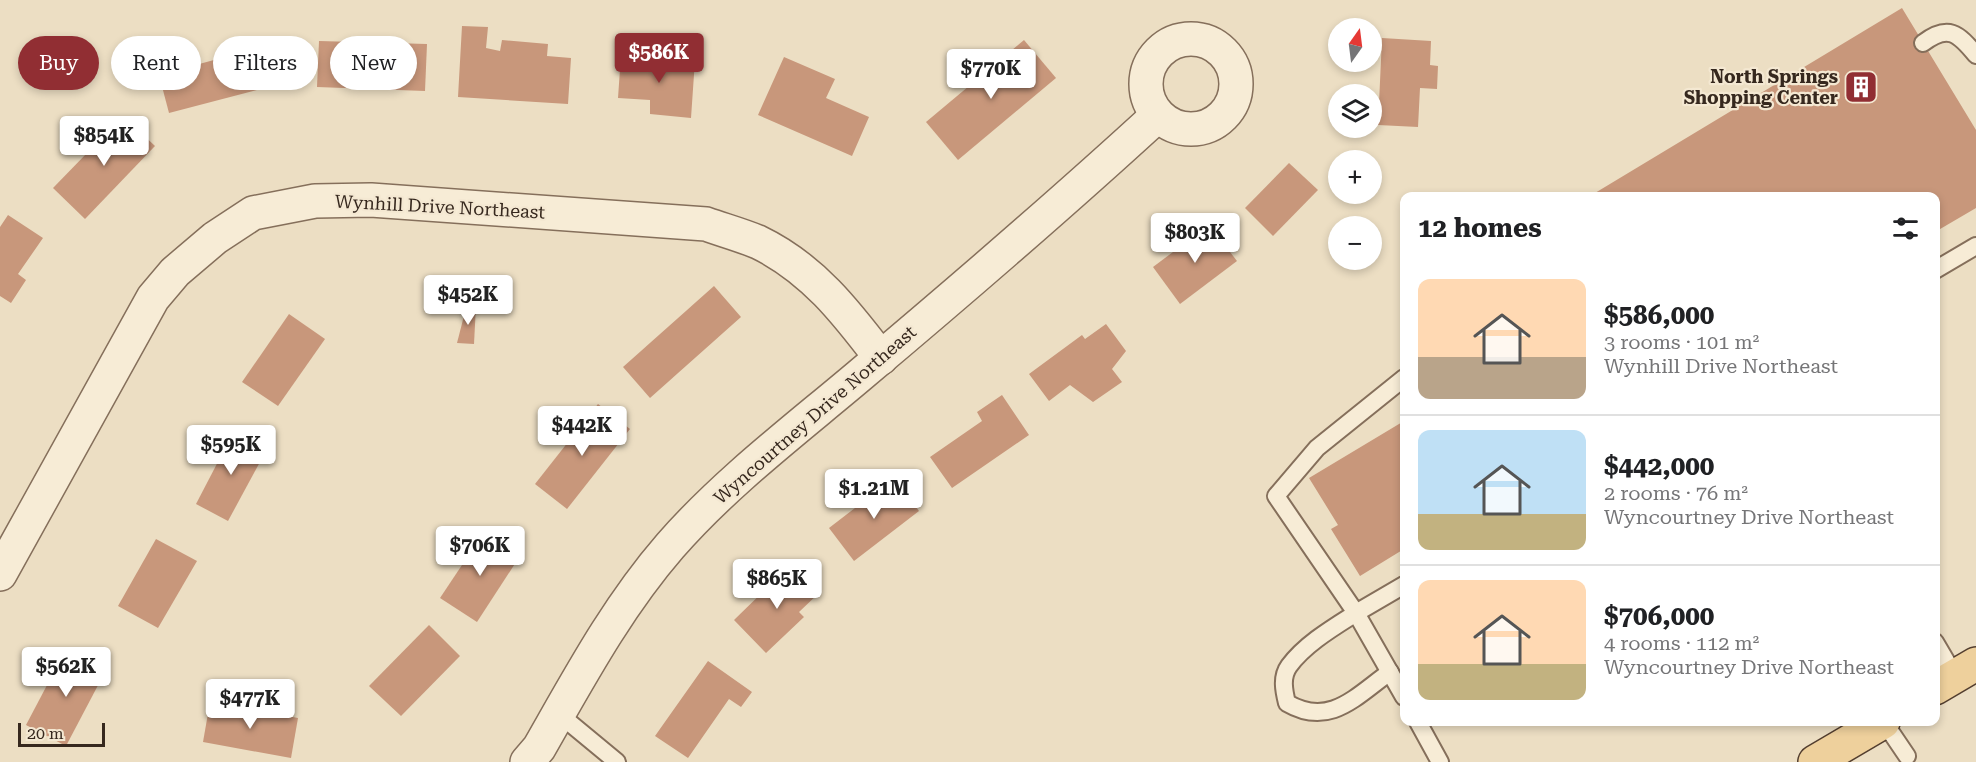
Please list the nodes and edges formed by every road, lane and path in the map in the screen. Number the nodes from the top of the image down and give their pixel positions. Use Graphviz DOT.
graph roads {
  1 [pos="1923,43"];
  2 [pos="1976,55"];
  3 [pos="1157,116"];
  4 [pos="1976,246"];
  5 [pos="1940,267"];
  6 [pos="881,358"];
  7 [pos="1400,381"];
  8 [pos="0,574"];
  9 [pos="1400,587"];
  10 [pos="1356,613"];
  11 [pos="1940,650"];
  12 [pos="1390,672"];
  13 [pos="1955,676"];
  14 [pos="1400,690"];
  15 [pos="559,714"];
  16 [pos="1420,726"];
  17 [pos="1876,726"];
  18 [pos="1886,726"];
  19 [pos="1907,756"];
  20 [pos="526,762"];
  21 [pos="617,762"];
  22 [pos="1440,762"];
  23 [pos="1815,762"];
  1 -- 2 [label="lane"];
  3 -- 6 [label="street, Wyncourtney Drive Northeast"];
  4 -- 5 [label="lane"];
  6 -- 8 [label="street, Wynhill Drive Northeast"];
  6 -- 15 [label="street, Wyncourtney Drive Northeast"];
  7 -- 10 [label="lane"];
  9 -- 10 [label="lane"];
  10 -- 12 [label="lane"];
  10 -- 12 [label="lane"];
  11 -- 13 [label="lane"];
  12 -- 14 [label="lane"];
  15 -- 20 [label="street, Wyncourtney Drive Northeast"];
  15 -- 21 [label="lane"];
  16 -- 22 [label="lane"];
  17 -- 23 [label="main road"];
  18 -- 19 [label="lane"];
}
